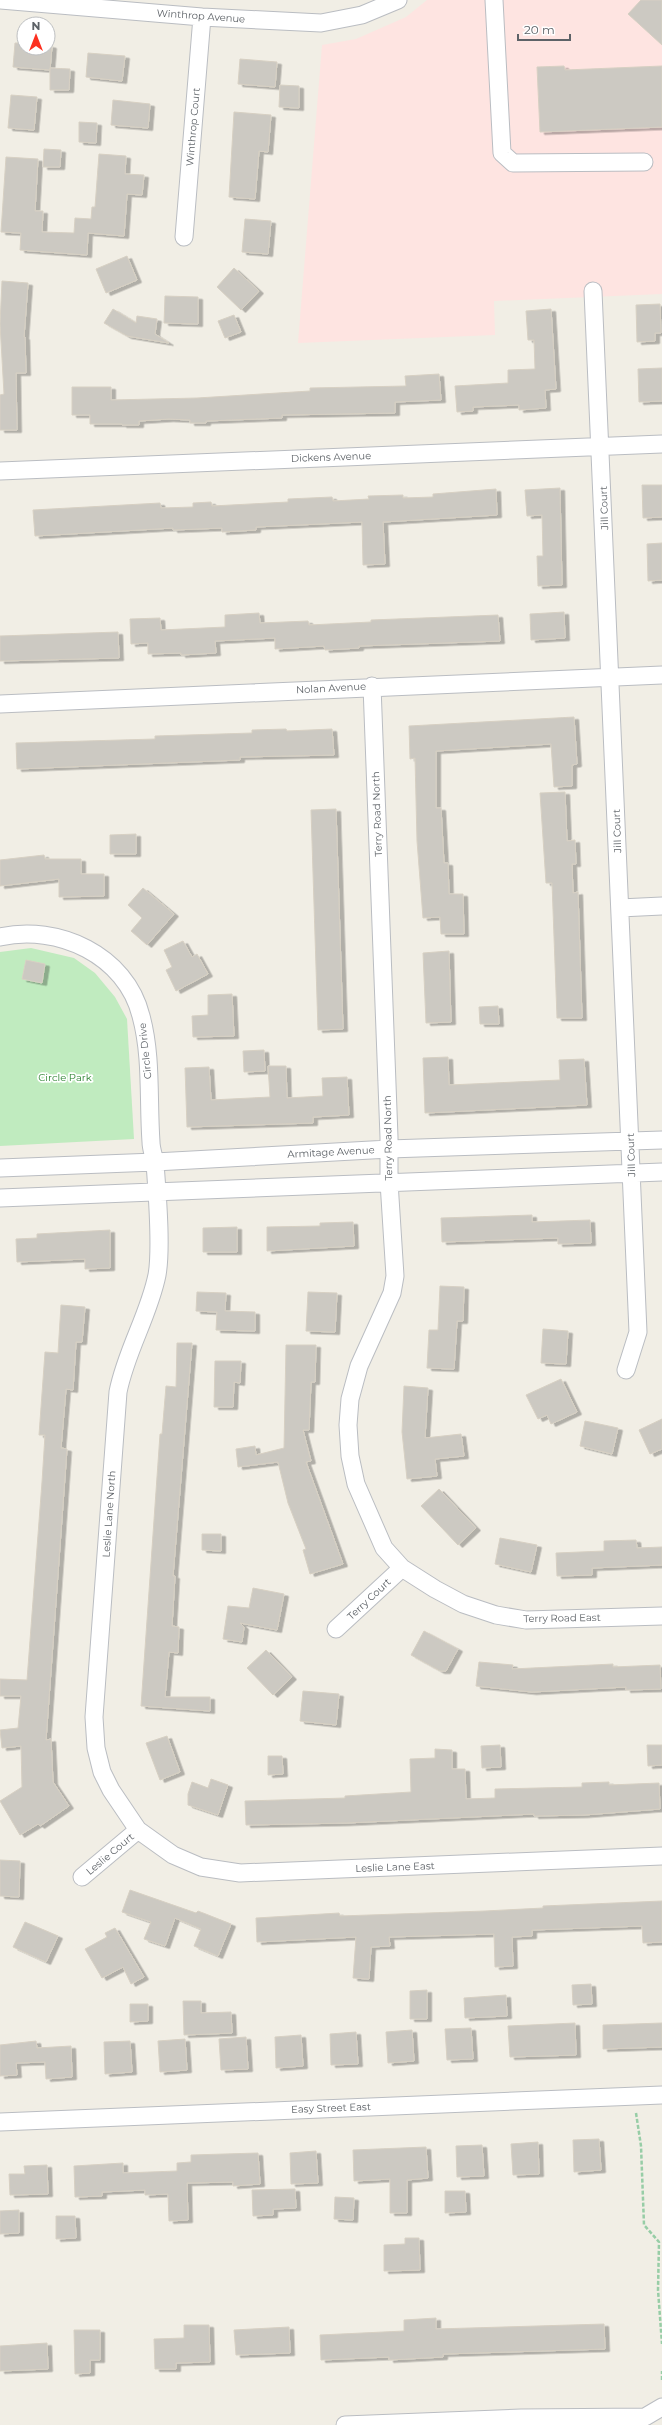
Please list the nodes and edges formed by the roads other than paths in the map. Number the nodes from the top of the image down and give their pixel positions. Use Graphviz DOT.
graph roads {
  1 [pos="0,0"];
  2 [pos="398,0"];
  3 [pos="494,0"];
  4 [pos="202,16"];
  5 [pos="644,162"];
  6 [pos="184,236"];
  7 [pos="594,291"];
  8 [pos="662,444"];
  9 [pos="601,446"];
  10 [pos="0,471"];
  11 [pos="662,675"];
  12 [pos="610,677"];
  13 [pos="372,686"];
  14 [pos="0,704"];
  15 [pos="662,906"];
  16 [pos="620,908"];
  17 [pos="0,937"];
  18 [pos="662,1140"];
  19 [pos="630,1142"];
  20 [pos="390,1149"];
  21 [pos="155,1162"];
  22 [pos="0,1168"];
  23 [pos="662,1172"];
  24 [pos="631,1173"];
  25 [pos="389,1182"];
  26 [pos="156,1192"];
  27 [pos="0,1198"];
  28 [pos="626,1370"];
  29 [pos="402,1568"];
  30 [pos="662,1616"];
  31 [pos="336,1629"];
  32 [pos="138,1830"];
  33 [pos="662,1856"];
  34 [pos="82,1878"];
  35 [pos="662,2095"];
  36 [pos="0,2122"];
  37 [pos="662,2407"];
  38 [pos="645,2421"];
  39 [pos="345,2425"];
  1 -- 4 [label="street, Winthrop Avenue"];
  2 -- 4 [label="street, Winthrop Avenue"];
  3 -- 5 [label="street"];
  4 -- 6 [label="street, Winthrop Court"];
  7 -- 9 [label="street, Jill Court"];
  8 -- 9 [label="street, Dickens Avenue"];
  9 -- 10 [label="street, Dickens Avenue"];
  9 -- 12 [label="street, Jill Court"];
  11 -- 12 [label="street, Nolan Avenue"];
  12 -- 13 [label="street, Nolan Avenue"];
  12 -- 16 [label="street, Jill Court"];
  13 -- 14 [label="street, Nolan Avenue"];
  13 -- 20 [label="street, Terry Road North"];
  15 -- 16 [label="street"];
  16 -- 19 [label="street, Jill Court"];
  17 -- 21 [label="street, Circle Drive"];
  18 -- 19 [label="street, Armitage Avenue"];
  19 -- 20 [label="street, Armitage Avenue"];
  19 -- 24 [label="street, Jill Court"];
  20 -- 21 [label="street, Armitage Avenue"];
  20 -- 25 [label="street, Terry Road North"];
  21 -- 22 [label="street, Armitage Avenue"];
  21 -- 26 [label="street, Circle Drive"];
  23 -- 24 [label="street"];
  24 -- 25 [label="street"];
  24 -- 28 [label="street, Jill Court"];
  25 -- 26 [label="street"];
  25 -- 29 [label="street, Terry Road North"];
  26 -- 27 [label="street"];
  26 -- 32 [label="street, Leslie Lane North"];
  29 -- 30 [label="street, Terry Road East"];
  29 -- 31 [label="street, Terry Court"];
  32 -- 33 [label="street, Leslie Lane East"];
  32 -- 34 [label="street, Leslie Court"];
  35 -- 36 [label="street, Easy Street East"];
  37 -- 38 [label="street"];
  38 -- 39 [label="street"];
}
